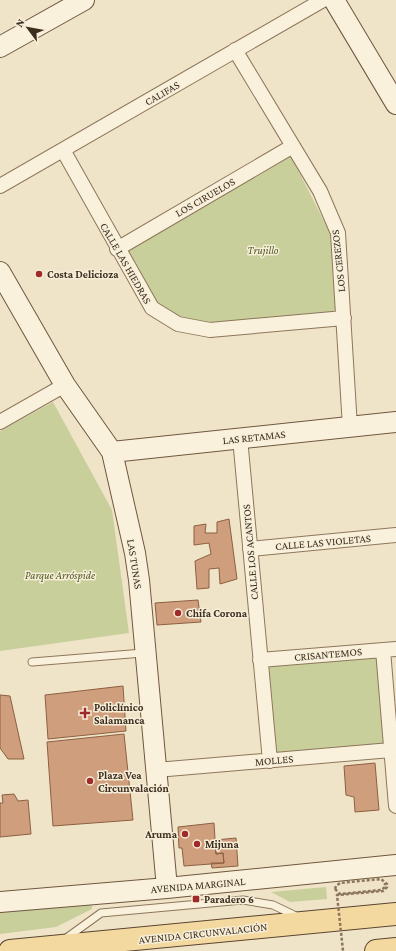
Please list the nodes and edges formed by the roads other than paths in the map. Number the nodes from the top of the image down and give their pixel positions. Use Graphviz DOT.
graph roads {
  1 [pos="84,0"];
  2 [pos="323,0"];
  3 [pos="334,0"];
  4 [pos="0,48"];
  5 [pos="235,50"];
  6 [pos="396,104"];
  7 [pos="293,146"];
  8 [pos="63,150"];
  9 [pos="0,186"];
  10 [pos="118,248"];
  11 [pos="2,282"];
  12 [pos="344,318"];
  13 [pos="65,385"];
  14 [pos="0,422"];
  15 [pos="396,422"];
  16 [pos="350,426"];
  17 [pos="240,438"];
  18 [pos="112,452"];
  19 [pos="396,535"];
  20 [pos="250,549"];
  21 [pos="390,649"];
  22 [pos="146,652"];
  23 [pos="260,660"];
  24 [pos="32,662"];
  25 [pos="392,750"];
  26 [pos="270,761"];
  27 [pos="156,770"];
  28 [pos="396,806"];
  29 [pos="396,865"];
  30 [pos="167,888"];
  31 [pos="0,902"];
  32 [pos="396,914"];
  33 [pos="311,922"];
  34 [pos="51,948"];
  35 [pos="396,949"];
  36 [pos="10,951"];
  37 [pos="376,951"];
  1 -- 4 [label="street"];
  2 -- 5 [label="street, CALIFAS"];
  3 -- 6 [label="street"];
  5 -- 7 [label="street, LOS CEREZOS"];
  5 -- 8 [label="street, CALIFAS"];
  7 -- 10 [label="street, LOS CIRUELOS"];
  7 -- 12 [label="street, LOS CEREZOS"];
  8 -- 9 [label="street, CALIFAS"];
  8 -- 10 [label="street, CALLE LAS HIEDRAS"];
  10 -- 12 [label="street, CALLE LAS HIEDRAS"];
  11 -- 13 [label="street, LAS TUNAS"];
  12 -- 16 [label="street, LOS CEREZOS"];
  13 -- 14 [label="street"];
  13 -- 18 [label="street, LAS TUNAS"];
  15 -- 16 [label="street, LAS RETAMAS"];
  16 -- 17 [label="street, LAS RETAMAS"];
  17 -- 18 [label="street, LAS RETAMAS"];
  17 -- 20 [label="street, CALLE LOS ACANTOS"];
  18 -- 22 [label="street, LAS TUNAS"];
  19 -- 20 [label="street, CALLE LAS VIOLETAS"];
  20 -- 23 [label="street, CALLE LOS ACANTOS"];
  21 -- 23 [label="street, CRISANTEMOS"];
  21 -- 25 [label="street"];
  22 -- 24 [label="lane"];
  22 -- 27 [label="street, LAS TUNAS"];
  23 -- 26 [label="street, CALLE LOS ACANTOS"];
  25 -- 26 [label="street, MOLLES"];
  25 -- 28 [label="street"];
  26 -- 27 [label="street, MOLLES"];
  27 -- 30 [label="street, LAS TUNAS"];
  29 -- 30 [label="street, AVENIDA MARGINAL"];
  30 -- 31 [label="street, AVENIDA MARGINAL"];
  32 -- 33 [label="main road, AVENIDA CIRCUNVALACIÓN"];
  33 -- 34 [label="main road, AVENIDA CIRCUNVALACIÓN"];
  33 -- 34 [label="lane"];
  34 -- 36 [label="main road, AVENIDA CIRCUNVALACIÓN"];
  35 -- 37 [label="main road"];
}
